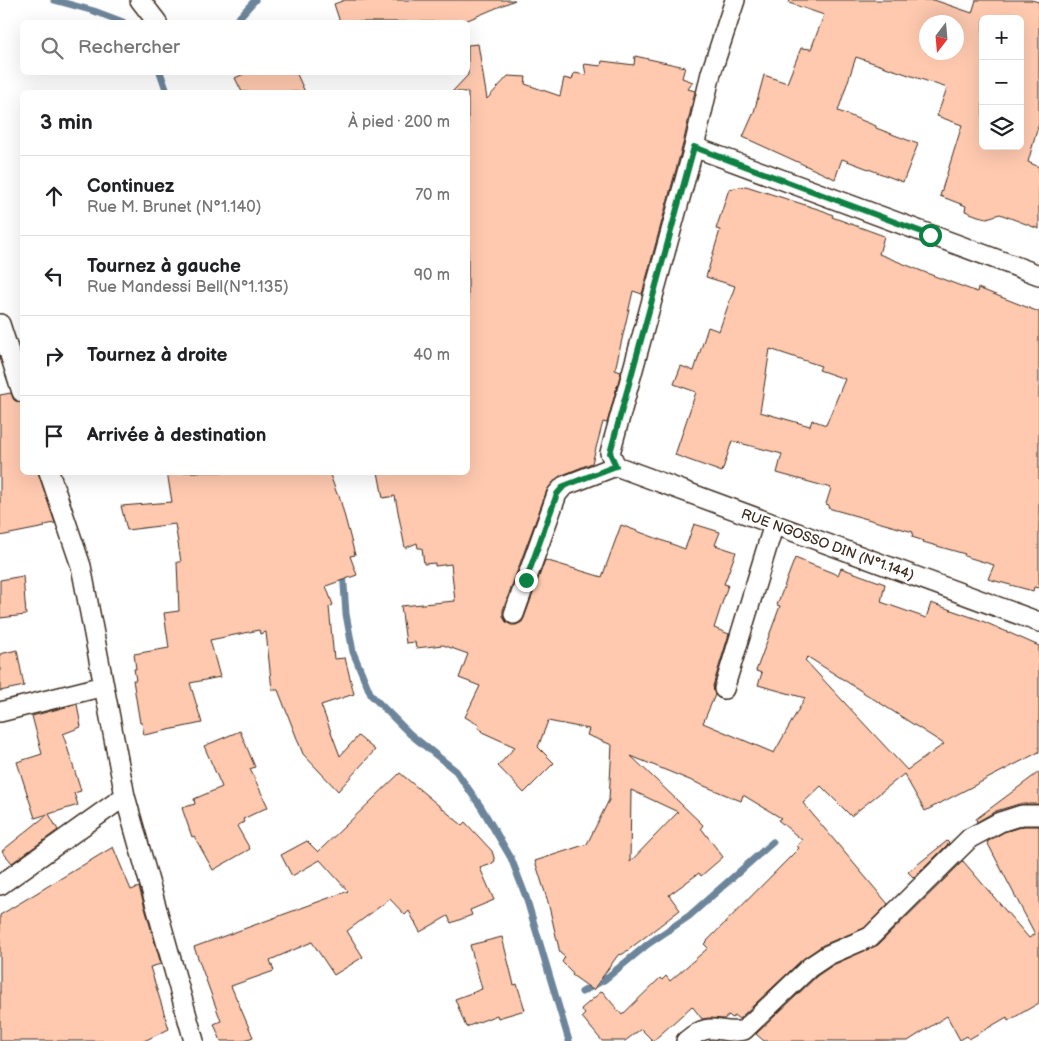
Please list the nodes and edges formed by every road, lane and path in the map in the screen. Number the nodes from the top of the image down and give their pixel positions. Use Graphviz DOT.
graph roads {
  1 [pos="140,0"];
  2 [pos="735,0"];
  3 [pos="155,20"];
  4 [pos="694,147"];
  5 [pos="1039,275"];
  6 [pos="0,324"];
  7 [pos="20,386"];
  8 [pos="616,466"];
  9 [pos="50,475"];
  10 [pos="774,524"];
  11 [pos="514,614"];
  12 [pos="1039,622"];
  13 [pos="104,686"];
  14 [pos="724,689"];
  15 [pos="0,712"];
  16 [pos="125,796"];
  17 [pos="1039,815"];
  18 [pos="0,885"];
  19 [pos="194,1041"];
  20 [pos="686,1041"];
  1 -- 3 [label="street"];
  2 -- 4 [label="street"];
  4 -- 5 [label="street"];
  4 -- 8 [label="street"];
  6 -- 7 [label="street"];
  8 -- 10 [label="street, RUE NGOSSO DIN (N°1.144)"];
  8 -- 11 [label="street"];
  9 -- 13 [label="street"];
  10 -- 12 [label="street, RUE NGOSSO DIN (N°1.144)"];
  10 -- 14 [label="street"];
  13 -- 15 [label="street"];
  13 -- 16 [label="street"];
  16 -- 18 [label="street"];
  16 -- 19 [label="street"];
  17 -- 20 [label="street"];
}
